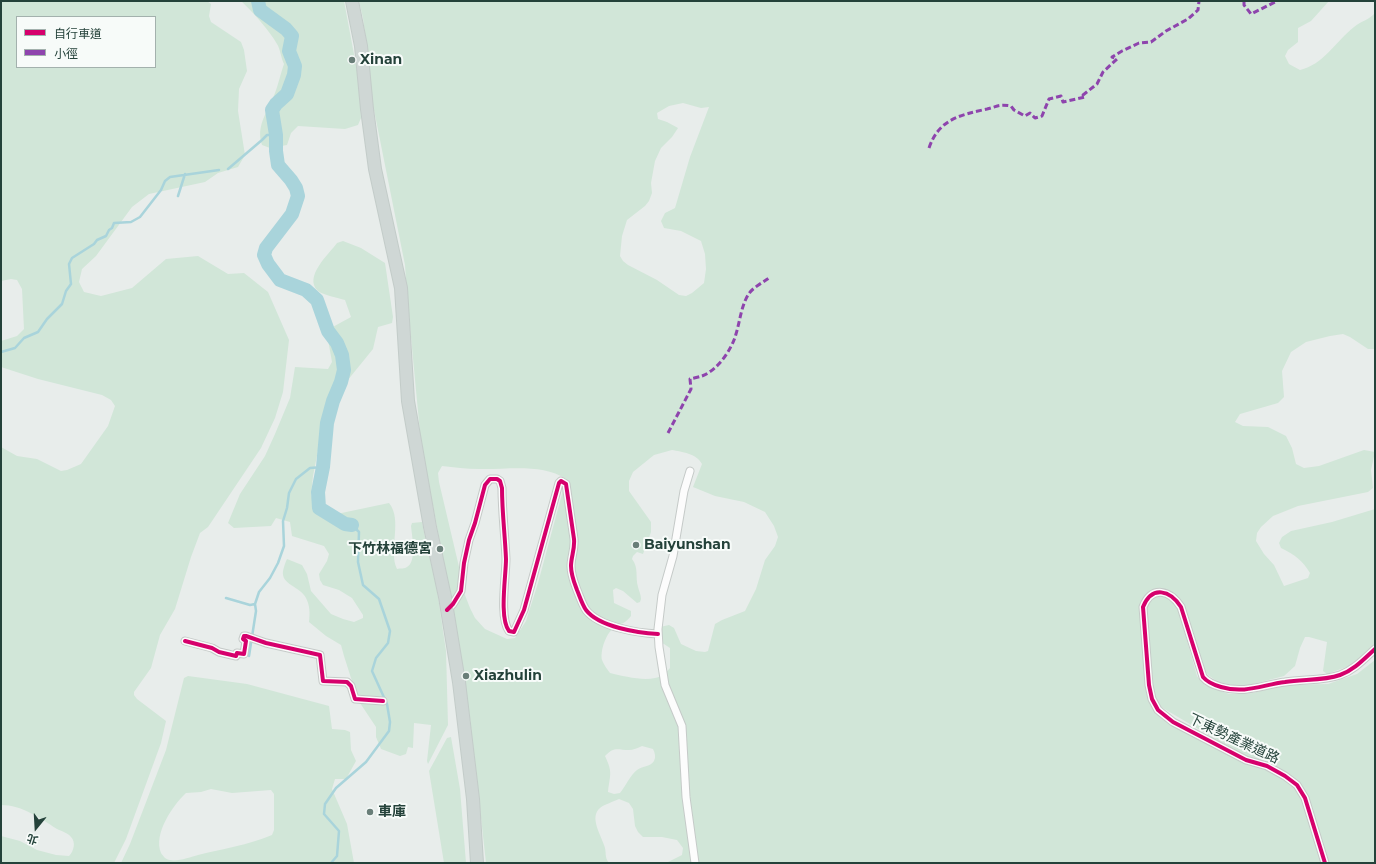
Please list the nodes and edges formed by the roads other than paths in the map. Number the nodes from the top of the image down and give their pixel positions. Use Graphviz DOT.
graph roads {
  1 [pos="352,1"];
  2 [pos="690,471"];
  3 [pos="447,610"];
  4 [pos="658,634"];
  5 [pos="185,641"];
  6 [pos="1375,649"];
  7 [pos="384,701"];
  8 [pos="477,863"];
  9 [pos="695,863"];
  10 [pos="1325,863"];
  1 -- 3 [label="main road"];
  2 -- 4 [label="street"];
  3 -- 4 [label="street"];
  3 -- 8 [label="main road"];
  4 -- 9 [label="street"];
  5 -- 7 [label="street"];
  6 -- 10 [label="street, 下東勢產業道路"];
}
